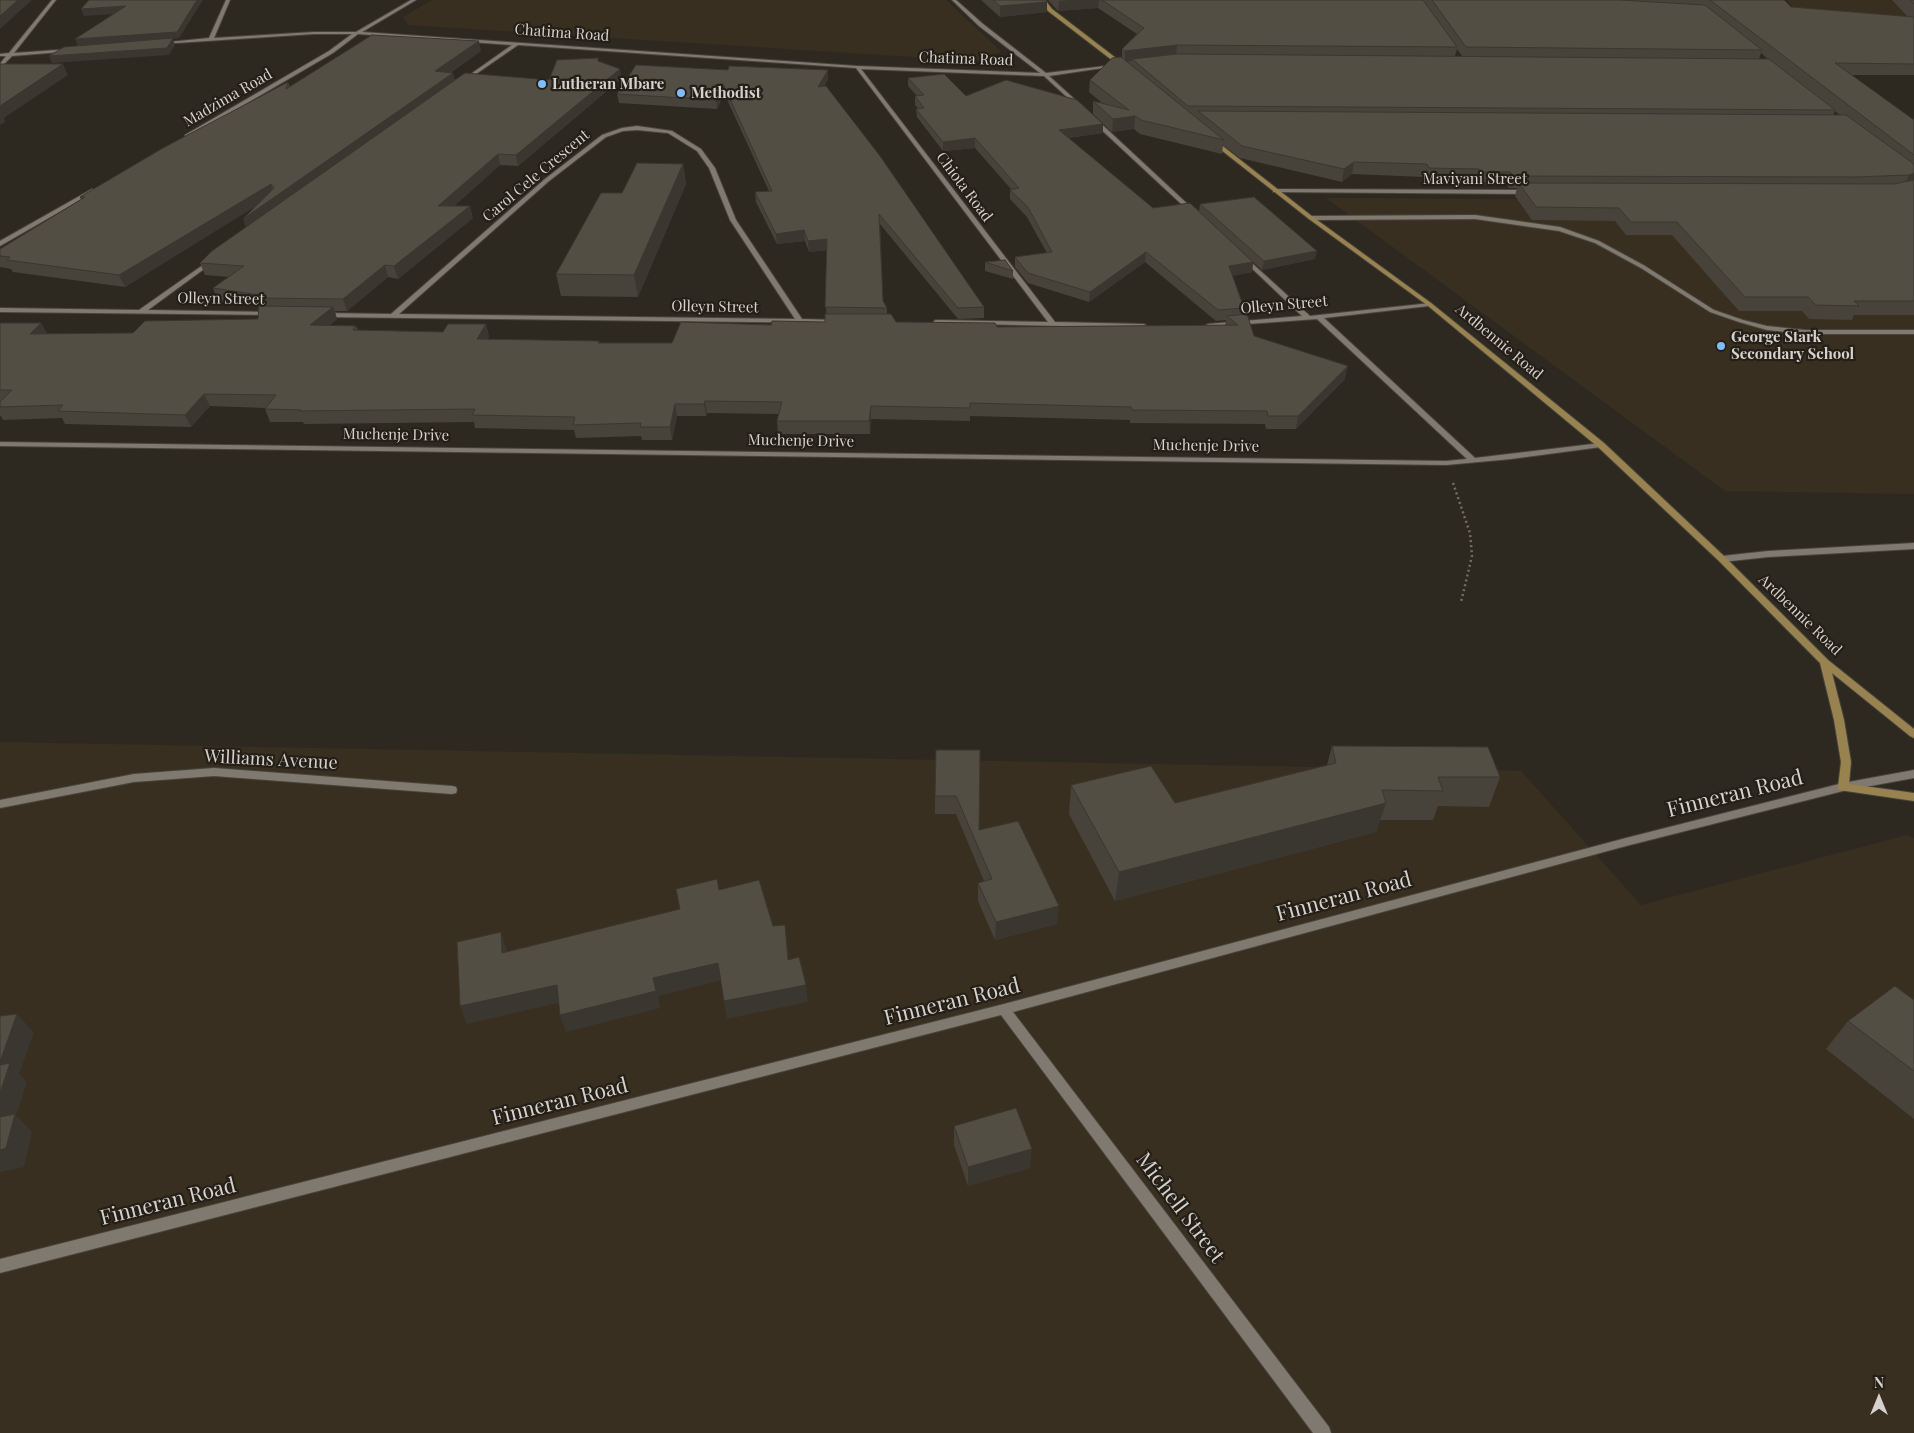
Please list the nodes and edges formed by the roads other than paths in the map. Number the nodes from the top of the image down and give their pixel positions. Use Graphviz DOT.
graph roads {
  1 [pos="54,0"];
  2 [pos="228,0"];
  3 [pos="414,0"];
  4 [pos="954,0"];
  5 [pos="1043,0"];
  6 [pos="357,32"];
  7 [pos="211,40"];
  8 [pos="518,43"];
  9 [pos="154,44"];
  10 [pos="78,49"];
  11 [pos="11,54"];
  12 [pos="0,55"];
  13 [pos="1127,66"];
  14 [pos="0,67"];
  15 [pos="857,67"];
  16 [pos="1045,75"];
  17 [pos="454,88"];
  18 [pos="1082,109"];
  19 [pos="1089,116"];
  20 [pos="1208,137"];
  21 [pos="178,141"];
  22 [pos="102,185"];
  23 [pos="1275,191"];
  24 [pos="1533,192"];
  25 [pos="1198,217"];
  26 [pos="1311,218"];
  27 [pos="0,244"];
  28 [pos="1235,250"];
  29 [pos="221,254"];
  30 [pos="1429,304"];
  31 [pos="0,310"];
  32 [pos="141,312"];
  33 [pos="277,314"];
  34 [pos="316,315"];
  35 [pos="393,316"];
  36 [pos="1320,316"];
  37 [pos="1308,318"];
  38 [pos="800,322"];
  39 [pos="849,322"];
  40 [pos="926,322"];
  41 [pos="1052,323"];
  42 [pos="1149,326"];
  43 [pos="1197,327"];
  44 [pos="1914,332"];
  45 [pos="0,444"];
  46 [pos="1601,445"];
  47 [pos="1473,460"];
  48 [pos="1914,546"];
  49 [pos="1722,559"];
  50 [pos="1825,662"];
  51 [pos="1914,734"];
  52 [pos="1914,774"];
  53 [pos="1844,787"];
  54 [pos="452,790"];
  55 [pos="1914,797"];
  56 [pos="0,804"];
  57 [pos="1004,1009"];
  58 [pos="0,1266"];
  59 [pos="1323,1433"];
  1 -- 11 [label="street"];
  2 -- 7 [label="street"];
  3 -- 6 [label="street, Madzima Road"];
  4 -- 16 [label="street"];
  5 -- 13 [label="main road"];
  6 -- 7 [label="street, Chatima Road"];
  6 -- 8 [label="street, Chatima Road"];
  6 -- 21 [label="street, Madzima Road"];
  7 -- 9 [label="street, Chatima Road"];
  8 -- 15 [label="street, Chatima Road"];
  8 -- 17 [label="street"];
  10 -- 11 [label="street"];
  11 -- 12 [label="street"];
  11 -- 14 [label="street"];
  13 -- 16 [label="street, Chatima Road"];
  15 -- 16 [label="street, Chatima Road"];
  15 -- 41 [label="street, Chiota Road"];
  16 -- 18 [label="street"];
  19 -- 25 [label="street"];
  20 -- 23 [label="main road, Ardbennie Road"];
  22 -- 27 [label="street"];
  23 -- 24 [label="street, Maviyani Street"];
  23 -- 26 [label="main road, Ardbennie Road"];
  26 -- 30 [label="main road, Ardbennie Road"];
  26 -- 44 [label="street"];
  28 -- 37 [label="street"];
  29 -- 32 [label="street"];
  30 -- 36 [label="street, Olleyn Street"];
  30 -- 46 [label="main road, Ardbennie Road"];
  31 -- 32 [label="street, Olleyn Street"];
  32 -- 33 [label="street, Olleyn Street"];
  34 -- 35 [label="street, Olleyn Street"];
  35 -- 38 [label="street, Olleyn Street"];
  35 -- 38 [label="street, Carol Cele Crescent"];
  36 -- 37 [label="street, Olleyn Street"];
  36 -- 47 [label="street"];
  37 -- 43 [label="street, Olleyn Street"];
  38 -- 39 [label="street, Olleyn Street"];
  40 -- 41 [label="street"];
  41 -- 42 [label="street"];
  45 -- 47 [label="street, Muchenje Drive"];
  46 -- 47 [label="street, Muchenje Drive"];
  46 -- 49 [label="main road, Ardbennie Road"];
  48 -- 49 [label="street"];
  49 -- 50 [label="main road, Ardbennie Road"];
  50 -- 51 [label="main road, Ardbennie Road"];
  50 -- 53 [label="main road"];
  52 -- 53 [label="street, Finneran Road"];
  53 -- 55 [label="main road"];
  53 -- 57 [label="street, Finneran Road"];
  54 -- 56 [label="street, Williams Avenue"];
  57 -- 58 [label="street, Finneran Road"];
  57 -- 59 [label="street, Michell Street"];
}
